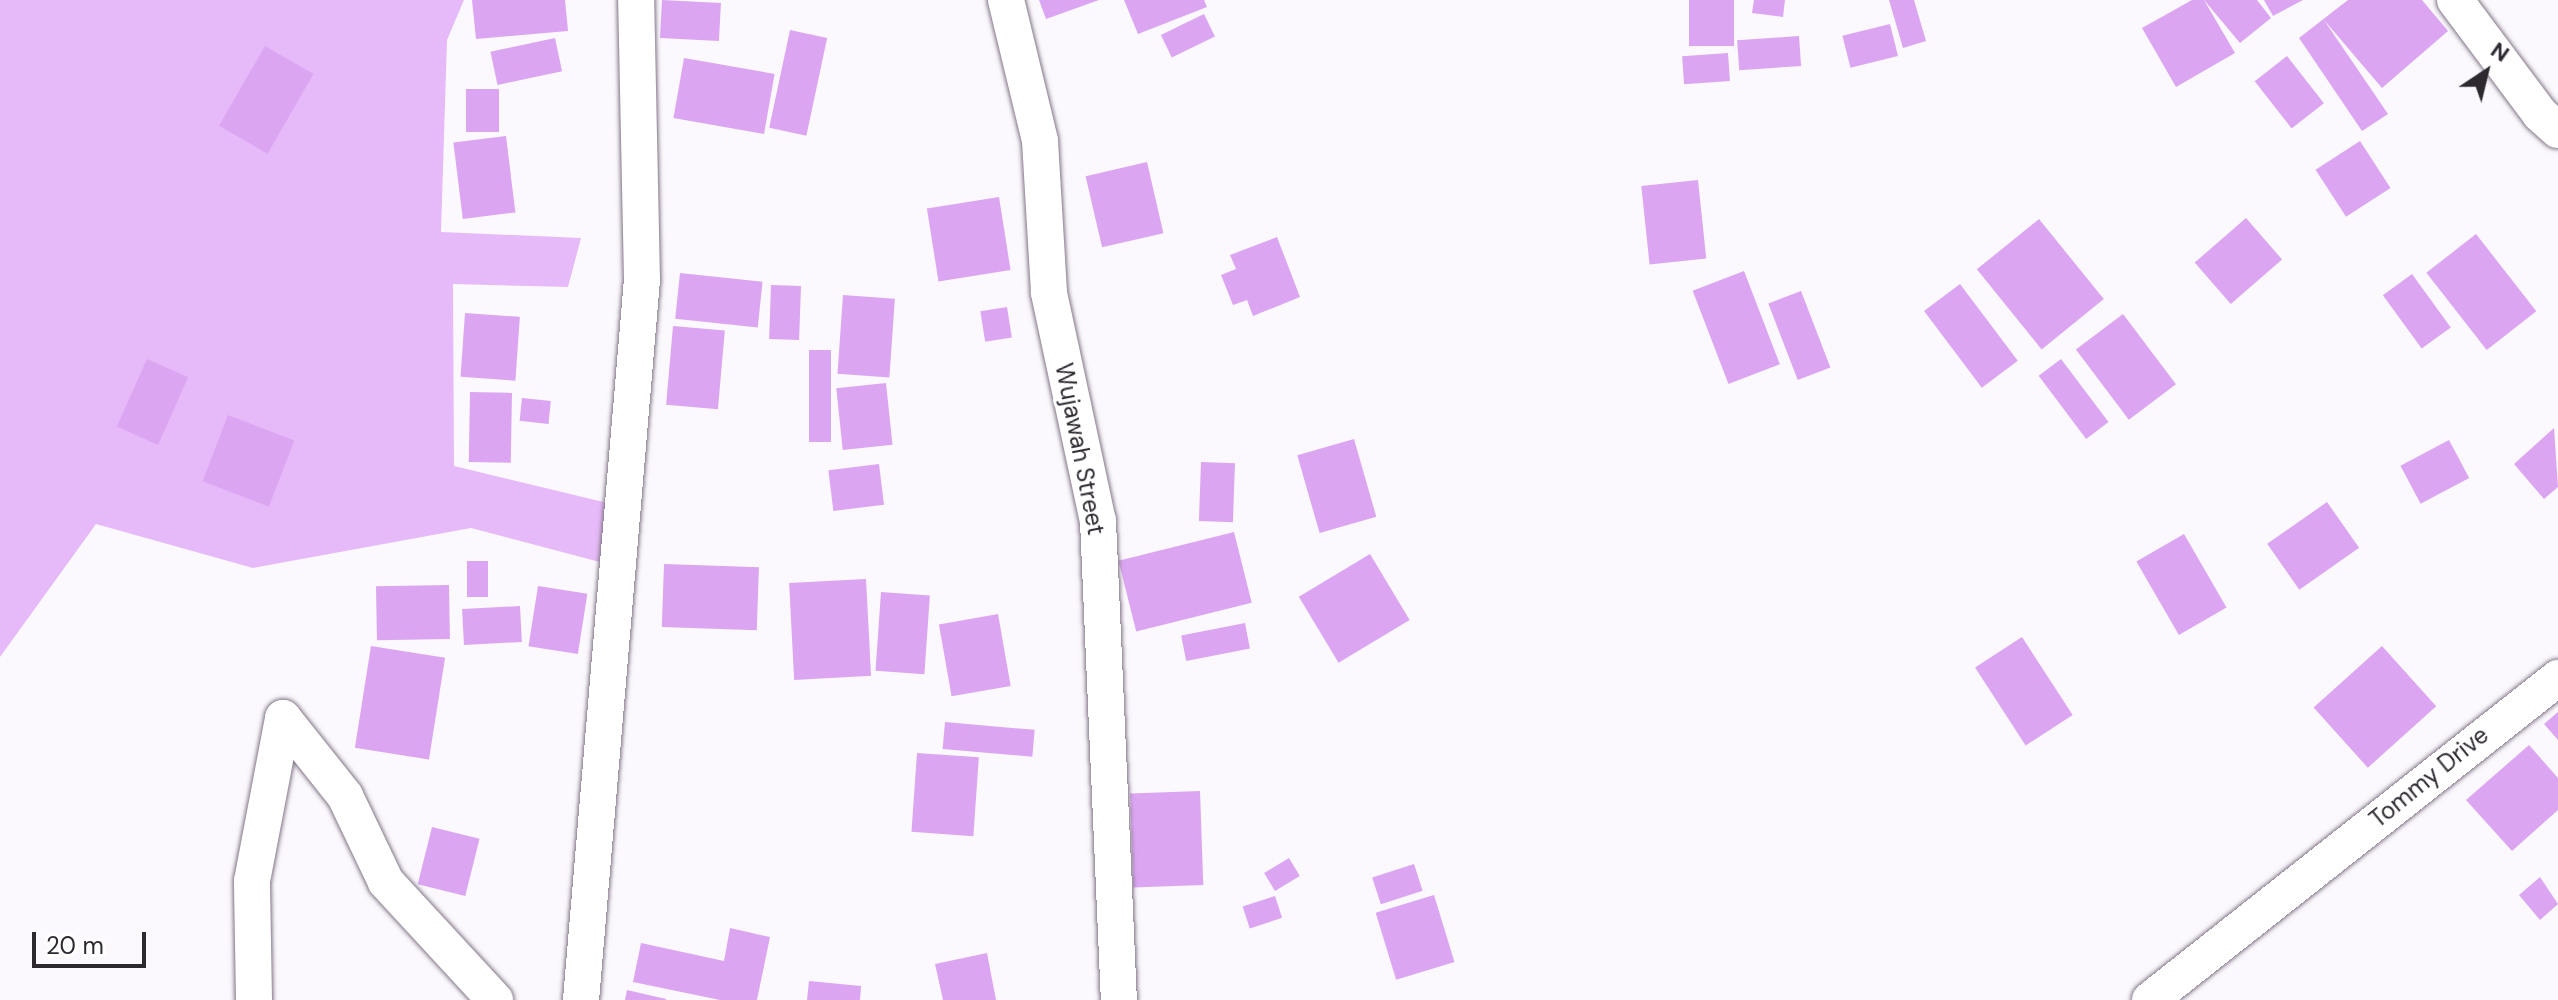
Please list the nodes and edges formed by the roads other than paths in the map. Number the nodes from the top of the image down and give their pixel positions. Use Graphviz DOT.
graph roads {
  1 [pos="636,0"];
  2 [pos="1006,0"];
  3 [pos="2455,0"];
  4 [pos="2558,130"];
  5 [pos="2558,678"];
  6 [pos="254,1000"];
  7 [pos="495,1000"];
  8 [pos="581,1000"];
  9 [pos="1119,1000"];
  10 [pos="2150,1000"];
  1 -- 8 [label="street"];
  2 -- 9 [label="street, Wujawah Street"];
  3 -- 4 [label="street"];
  5 -- 10 [label="street, Tommy Drive"];
  6 -- 7 [label="street"];
}
